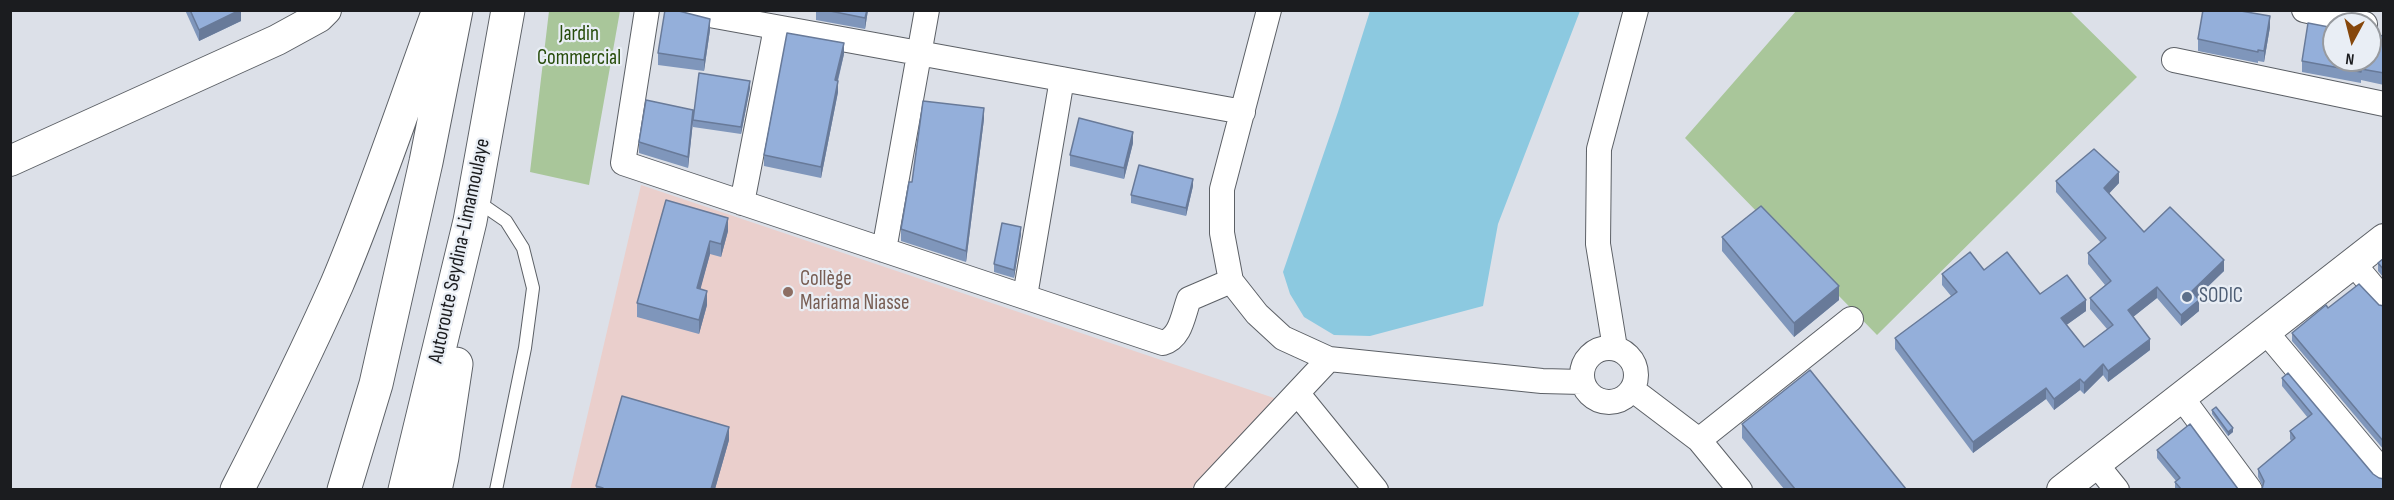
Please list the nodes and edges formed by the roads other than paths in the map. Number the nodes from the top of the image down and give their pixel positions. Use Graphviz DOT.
graph roads {
  1 [pos="326,10"];
  2 [pos="439,10"];
  3 [pos="456,10"];
  4 [pos="508,10"];
  5 [pos="647,10"];
  6 [pos="682,10"];
  7 [pos="927,10"];
  8 [pos="1636,10"];
  9 [pos="2304,10"];
  10 [pos="1268,11"];
  11 [pos="2322,14"];
  12 [pos="776,28"];
  13 [pos="919,54"];
  14 [pos="2174,60"];
  15 [pos="1062,79"];
  16 [pos="2384,104"];
  17 [pos="1243,112"];
  18 [pos="10,161"];
  19 [pos="742,203"];
  20 [pos="472,210"];
  21 [pos="2384,239"];
  22 [pos="884,250"];
  23 [pos="2353,263"];
  24 [pos="1231,281"];
  25 [pos="1025,296"];
  26 [pos="2384,300"];
  27 [pos="1851,319"];
  28 [pos="2266,332"];
  29 [pos="1615,348"];
  30 [pos="1329,358"];
  31 [pos="1582,382"];
  32 [pos="1633,390"];
  33 [pos="1298,394"];
  34 [pos="2182,398"];
  35 [pos="1699,440"];
  36 [pos="2096,464"];
  37 [pos="2384,473"];
  38 [pos="237,489"];
  39 [pos="344,489"];
  40 [pos="405,489"];
  41 [pos="435,489"];
  42 [pos="496,489"];
  43 [pos="1206,489"];
  44 [pos="1376,489"];
  45 [pos="1740,489"];
  46 [pos="2062,489"];
  47 [pos="2116,489"];
  48 [pos="2250,489"];
  1 -- 18 [label="street"];
  2 -- 38 [label="highway"];
  3 -- 39 [label="highway"];
  4 -- 20 [label="highway, Autoroute Seydina-Limamoulaye"];
  5 -- 19 [label="street"];
  6 -- 12 [label="street"];
  7 -- 13 [label="street"];
  8 -- 29 [label="street"];
  9 -- 11 [label="street"];
  10 -- 17 [label="street"];
  12 -- 13 [label="street"];
  12 -- 19 [label="street"];
  13 -- 15 [label="street"];
  13 -- 22 [label="street"];
  14 -- 16 [label="street"];
  15 -- 17 [label="street"];
  15 -- 25 [label="street"];
  17 -- 24 [label="street"];
  19 -- 22 [label="street"];
  20 -- 40 [label="highway, Autoroute Seydina-Limamoulaye"];
  20 -- 41 [label="highway"];
  20 -- 42 [label="lane"];
  21 -- 23 [label="street"];
  22 -- 25 [label="street"];
  23 -- 26 [label="street"];
  23 -- 28 [label="street"];
  24 -- 25 [label="street"];
  24 -- 30 [label="street"];
  27 -- 35 [label="street"];
  28 -- 34 [label="street"];
  28 -- 37 [label="street"];
  29 -- 31 [label="street"];
  29 -- 32 [label="street"];
  30 -- 31 [label="street"];
  30 -- 33 [label="street"];
  31 -- 32 [label="street"];
  32 -- 35 [label="street"];
  33 -- 43 [label="street"];
  33 -- 44 [label="street"];
  34 -- 36 [label="street"];
  34 -- 48 [label="street"];
  35 -- 45 [label="street"];
  36 -- 46 [label="street"];
  36 -- 47 [label="street"];
}
